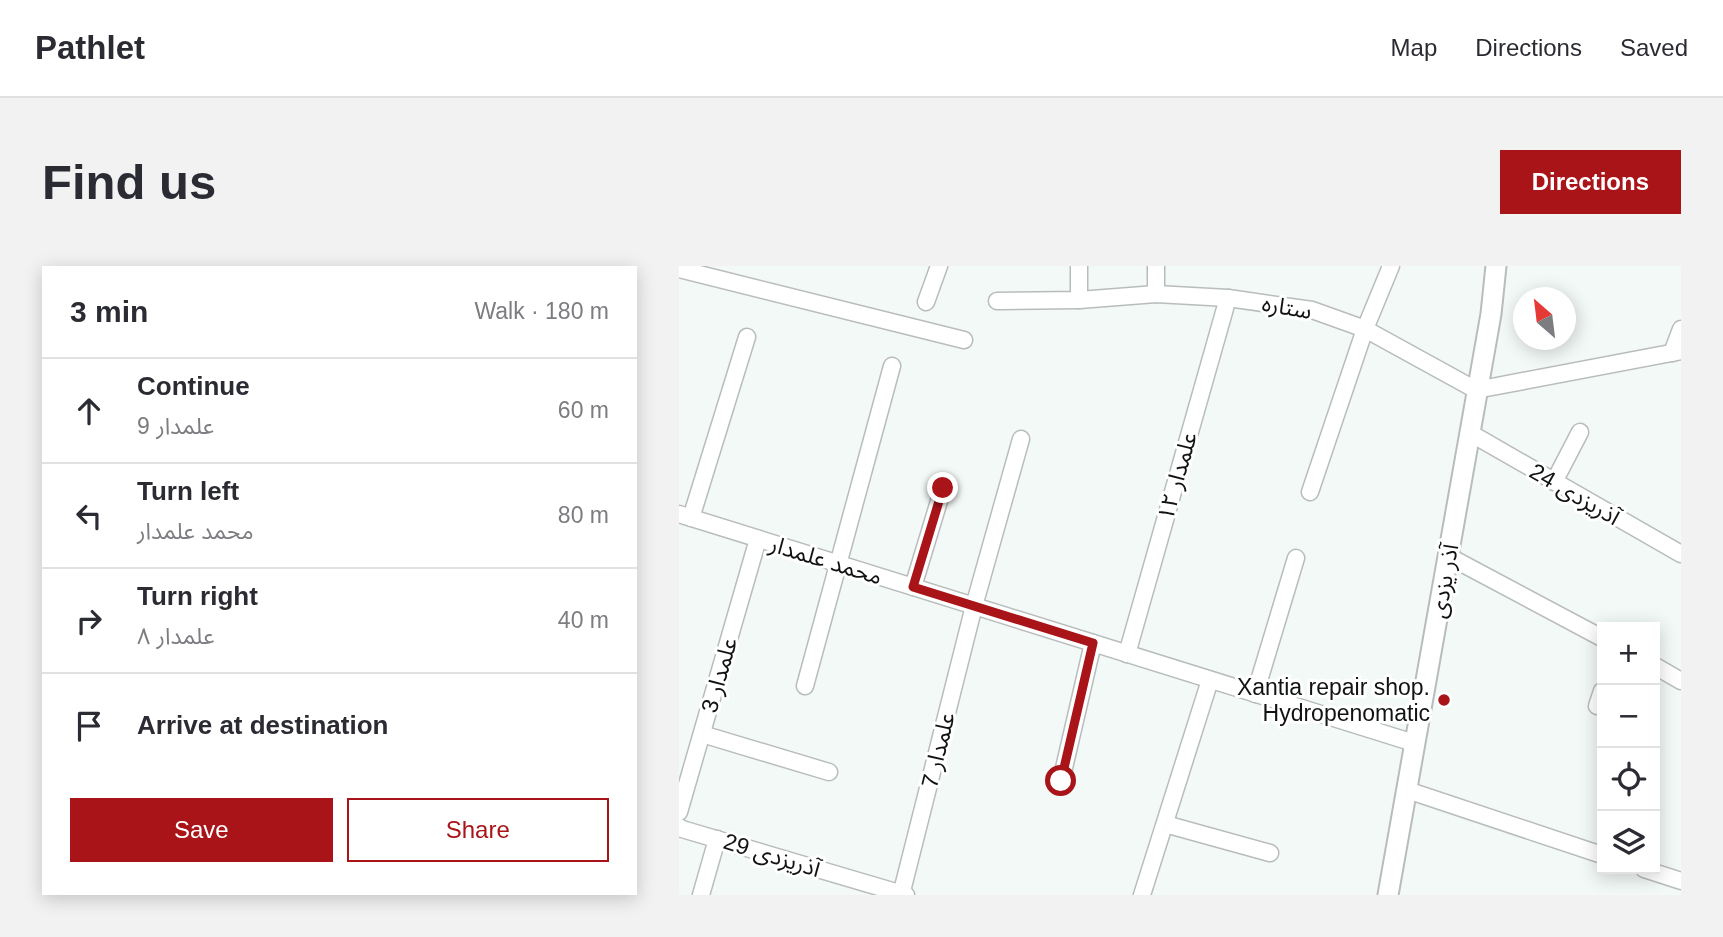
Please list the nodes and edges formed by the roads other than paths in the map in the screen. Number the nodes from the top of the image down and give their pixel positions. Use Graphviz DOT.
graph roads {
  1 [pos="939,266"];
  2 [pos="1079,266"];
  3 [pos="1156,266"];
  4 [pos="1391,266"];
  5 [pos="1496,266"];
  6 [pos="679,269"];
  7 [pos="1156,295"];
  8 [pos="1228,298"];
  9 [pos="1079,300"];
  10 [pos="997,301"];
  11 [pos="926,302"];
  12 [pos="1365,329"];
  13 [pos="1681,329"];
  14 [pos="747,337"];
  15 [pos="964,340"];
  16 [pos="1677,352"];
  17 [pos="893,366"];
  18 [pos="1476,390"];
  19 [pos="1580,432"];
  20 [pos="1470,433"];
  21 [pos="1021,439"];
  22 [pos="1554,482"];
  23 [pos="943,488"];
  24 [pos="1310,492"];
  25 [pos="685,516"];
  26 [pos="758,539"];
  27 [pos="1681,554"];
  28 [pos="1448,556"];
  29 [pos="1296,558"];
  30 [pos="838,564"];
  31 [pos="913,587"];
  32 [pos="974,606"];
  33 [pos="1597,635"];
  34 [pos="1093,643"];
  35 [pos="1127,654"];
  36 [pos="1660,669"];
  37 [pos="1210,680"];
  38 [pos="1681,681"];
  39 [pos="805,686"];
  40 [pos="1255,694"];
  41 [pos="702,734"];
  42 [pos="1414,743"];
  43 [pos="686,764"];
  44 [pos="829,772"];
  45 [pos="1061,781"];
  46 [pos="1407,790"];
  47 [pos="679,812"];
  48 [pos="1165,824"];
  49 [pos="679,827"];
  50 [pos="717,839"];
  51 [pos="1270,853"];
  52 [pos="1597,853"];
  53 [pos="1659,874"];
  54 [pos="1681,881"];
  55 [pos="902,894"];
  56 [pos="1147,894"];
  57 [pos="701,895"];
  58 [pos="1388,895"];
  1 -- 11 [label="street"];
  2 -- 9 [label="street"];
  3 -- 7 [label="street"];
  4 -- 12 [label="street"];
  5 -- 18 [label="street, آذر یزدی"];
  6 -- 15 [label="street"];
  7 -- 8 [label="street, ستاره"];
  7 -- 9 [label="street, ستاره"];
  8 -- 12 [label="street, ستاره"];
  8 -- 35 [label="street, علمدار ۱۲"];
  9 -- 10 [label="street, ستاره"];
  12 -- 18 [label="street, ستاره"];
  12 -- 24 [label="street"];
  13 -- 16 [label="street"];
  14 -- 25 [label="street"];
  16 -- 18 [label="street"];
  17 -- 30 [label="street"];
  18 -- 20 [label="street, آذر یزدی"];
  19 -- 22 [label="street"];
  20 -- 22 [label="street, آذریزدی 24"];
  20 -- 28 [label="street, آذر یزدی"];
  21 -- 32 [label="street, علمدار 7"];
  22 -- 27 [label="street, آذریزدی 24"];
  23 -- 31 [label="street"];
  25 -- 26 [label="street, محمد علمدار"];
  26 -- 30 [label="street, محمد علمدار"];
  26 -- 41 [label="street, علمدار 3"];
  28 -- 33 [label="street"];
  28 -- 42 [label="street, آذر یزدی"];
  29 -- 40 [label="street"];
  30 -- 31 [label="street, محمد علمدار"];
  30 -- 39 [label="street"];
  31 -- 32 [label="street, محمد علمدار"];
  32 -- 34 [label="street, محمد علمدار"];
  32 -- 55 [label="street, علمدار 7"];
  34 -- 35 [label="street, محمد علمدار"];
  34 -- 45 [label="street"];
  35 -- 37 [label="street, محمد علمدار"];
  36 -- 38 [label="street"];
  37 -- 40 [label="street, محمد علمدار"];
  37 -- 48 [label="street"];
  40 -- 42 [label="street, محمد علمدار"];
  41 -- 43 [label="street, علمدار 3"];
  41 -- 44 [label="street"];
  42 -- 46 [label="street, آذر یزدی"];
  43 -- 47 [label="street, علمدار 3"];
  46 -- 52 [label="street"];
  46 -- 58 [label="street, آذر یزدی"];
  48 -- 51 [label="street"];
  48 -- 56 [label="street"];
  49 -- 50 [label="street, آذریزدی 29"];
  50 -- 55 [label="street, آذریزدی 29"];
  50 -- 57 [label="street"];
  53 -- 54 [label="street"];
}
